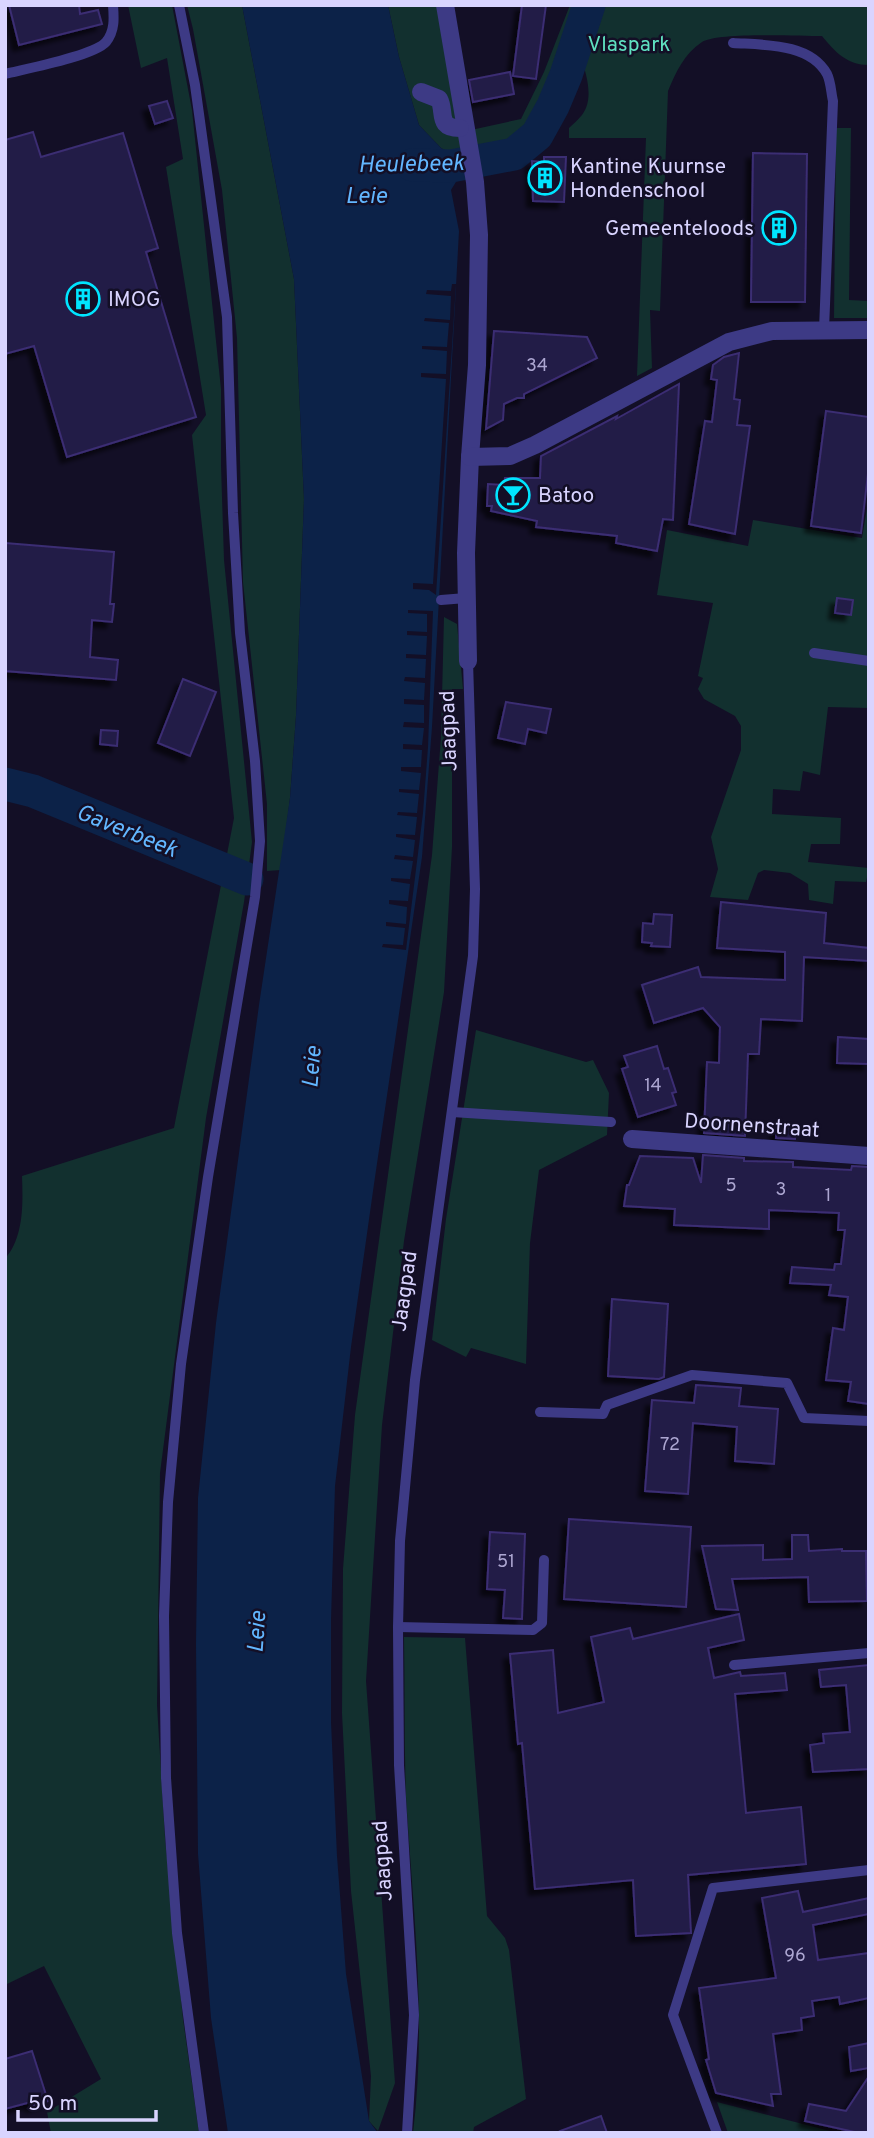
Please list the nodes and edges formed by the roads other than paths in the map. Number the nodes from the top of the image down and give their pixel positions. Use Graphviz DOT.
graph roads {
  1 [pos="113,5"];
  2 [pos="179,5"];
  3 [pos="445,5"];
  4 [pos="733,43"];
  5 [pos="5,74"];
  6 [pos="421,92"];
  7 [pos="463,133"];
  8 [pos="824,330"];
  9 [pos="869,330"];
  10 [pos="470,457"];
  11 [pos="466,598"];
  12 [pos="441,600"];
  13 [pos="814,653"];
  14 [pos="468,661"];
  15 [pos="869,661"];
  16 [pos="452,1112"];
  17 [pos="611,1122"];
  18 [pos="632,1139"];
  19 [pos="869,1156"];
  20 [pos="540,1412"];
  21 [pos="869,1421"];
  22 [pos="544,1559"];
  23 [pos="398,1627"];
  24 [pos="869,1653"];
  25 [pos="734,1665"];
  26 [pos="869,1870"];
  27 [pos="204,2133"];
  28 [pos="407,2133"];
  29 [pos="717,2133"];
  1 -- 5 [label="lane"];
  2 -- 27 [label="lane"];
  3 -- 7 [label="street, Jaagpad"];
  4 -- 8 [label="lane"];
  6 -- 7 [label="street"];
  7 -- 10 [label="street, Jaagpad"];
  8 -- 9 [label="street"];
  8 -- 10 [label="street"];
  10 -- 11 [label="street, Jaagpad"];
  11 -- 12 [label="lane"];
  11 -- 14 [label="street, Jaagpad"];
  13 -- 15 [label="lane"];
  14 -- 16 [label="lane, Jaagpad"];
  16 -- 17 [label="lane"];
  16 -- 23 [label="lane, Jaagpad"];
  18 -- 19 [label="street, Doornenstraat"];
  20 -- 21 [label="lane"];
  22 -- 23 [label="lane"];
  23 -- 28 [label="lane, Jaagpad"];
  24 -- 25 [label="lane"];
  26 -- 29 [label="lane"];
}
